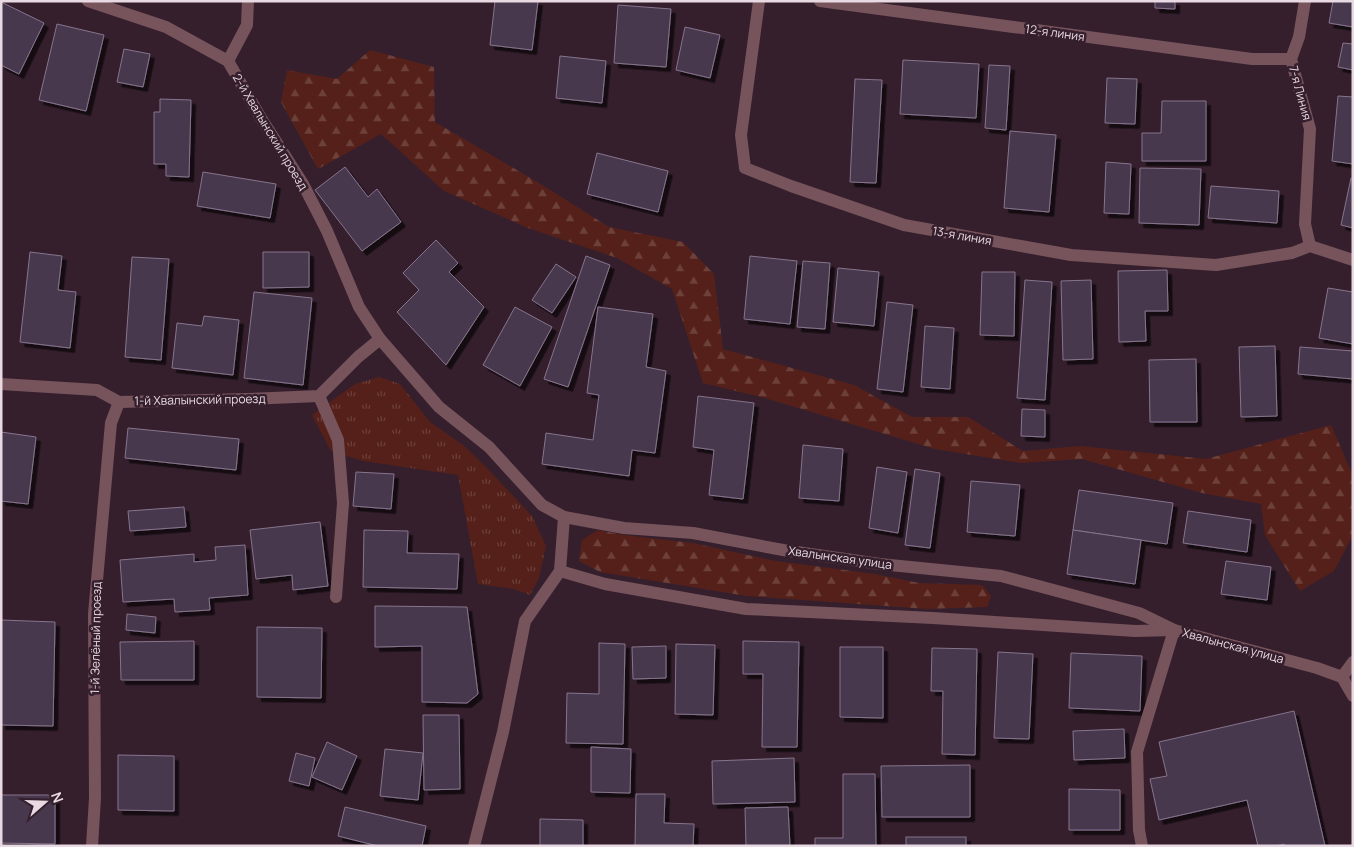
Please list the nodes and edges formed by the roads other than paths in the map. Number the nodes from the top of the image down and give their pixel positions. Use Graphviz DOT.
graph roads {
  1 [pos="88,1"];
  2 [pos="248,1"];
  3 [pos="759,1"];
  4 [pos="820,1"];
  5 [pos="1305,1"];
  6 [pos="1290,59"];
  7 [pos="228,61"];
  8 [pos="1310,246"];
  9 [pos="1353,260"];
  10 [pos="380,339"];
  11 [pos="1,384"];
  12 [pos="319,396"];
  13 [pos="119,402"];
  14 [pos="564,517"];
  15 [pos="560,571"];
  16 [pos="336,598"];
  17 [pos="1174,630"];
  18 [pos="1353,662"];
  19 [pos="1342,677"];
  20 [pos="1353,696"];
  21 [pos="92,846"];
  22 [pos="474,846"];
  23 [pos="1142,846"];
  1 -- 7 [label="street, 2-й Хвалынский проезд"];
  2 -- 7 [label="street"];
  3 -- 8 [label="street, 13-я линия"];
  4 -- 6 [label="street, 12-я линия"];
  5 -- 6 [label="street, 7-я Линия"];
  6 -- 8 [label="street, 7-я Линия"];
  7 -- 10 [label="street, 2-й Хвалынский проезд"];
  8 -- 9 [label="street"];
  10 -- 12 [label="street"];
  10 -- 14 [label="street, Хвалынская улица"];
  11 -- 13 [label="street, 1-й Хвалынский проезд"];
  12 -- 13 [label="street, 1-й Хвалынский проезд"];
  12 -- 16 [label="street"];
  13 -- 21 [label="street, 1-й Зелёный проезд"];
  14 -- 15 [label="street"];
  14 -- 17 [label="street, Хвалынская улица"];
  15 -- 17 [label="street"];
  15 -- 22 [label="street"];
  17 -- 19 [label="street, Хвалынская улица"];
  17 -- 23 [label="street"];
  18 -- 19 [label="street"];
  19 -- 20 [label="street"];
}
